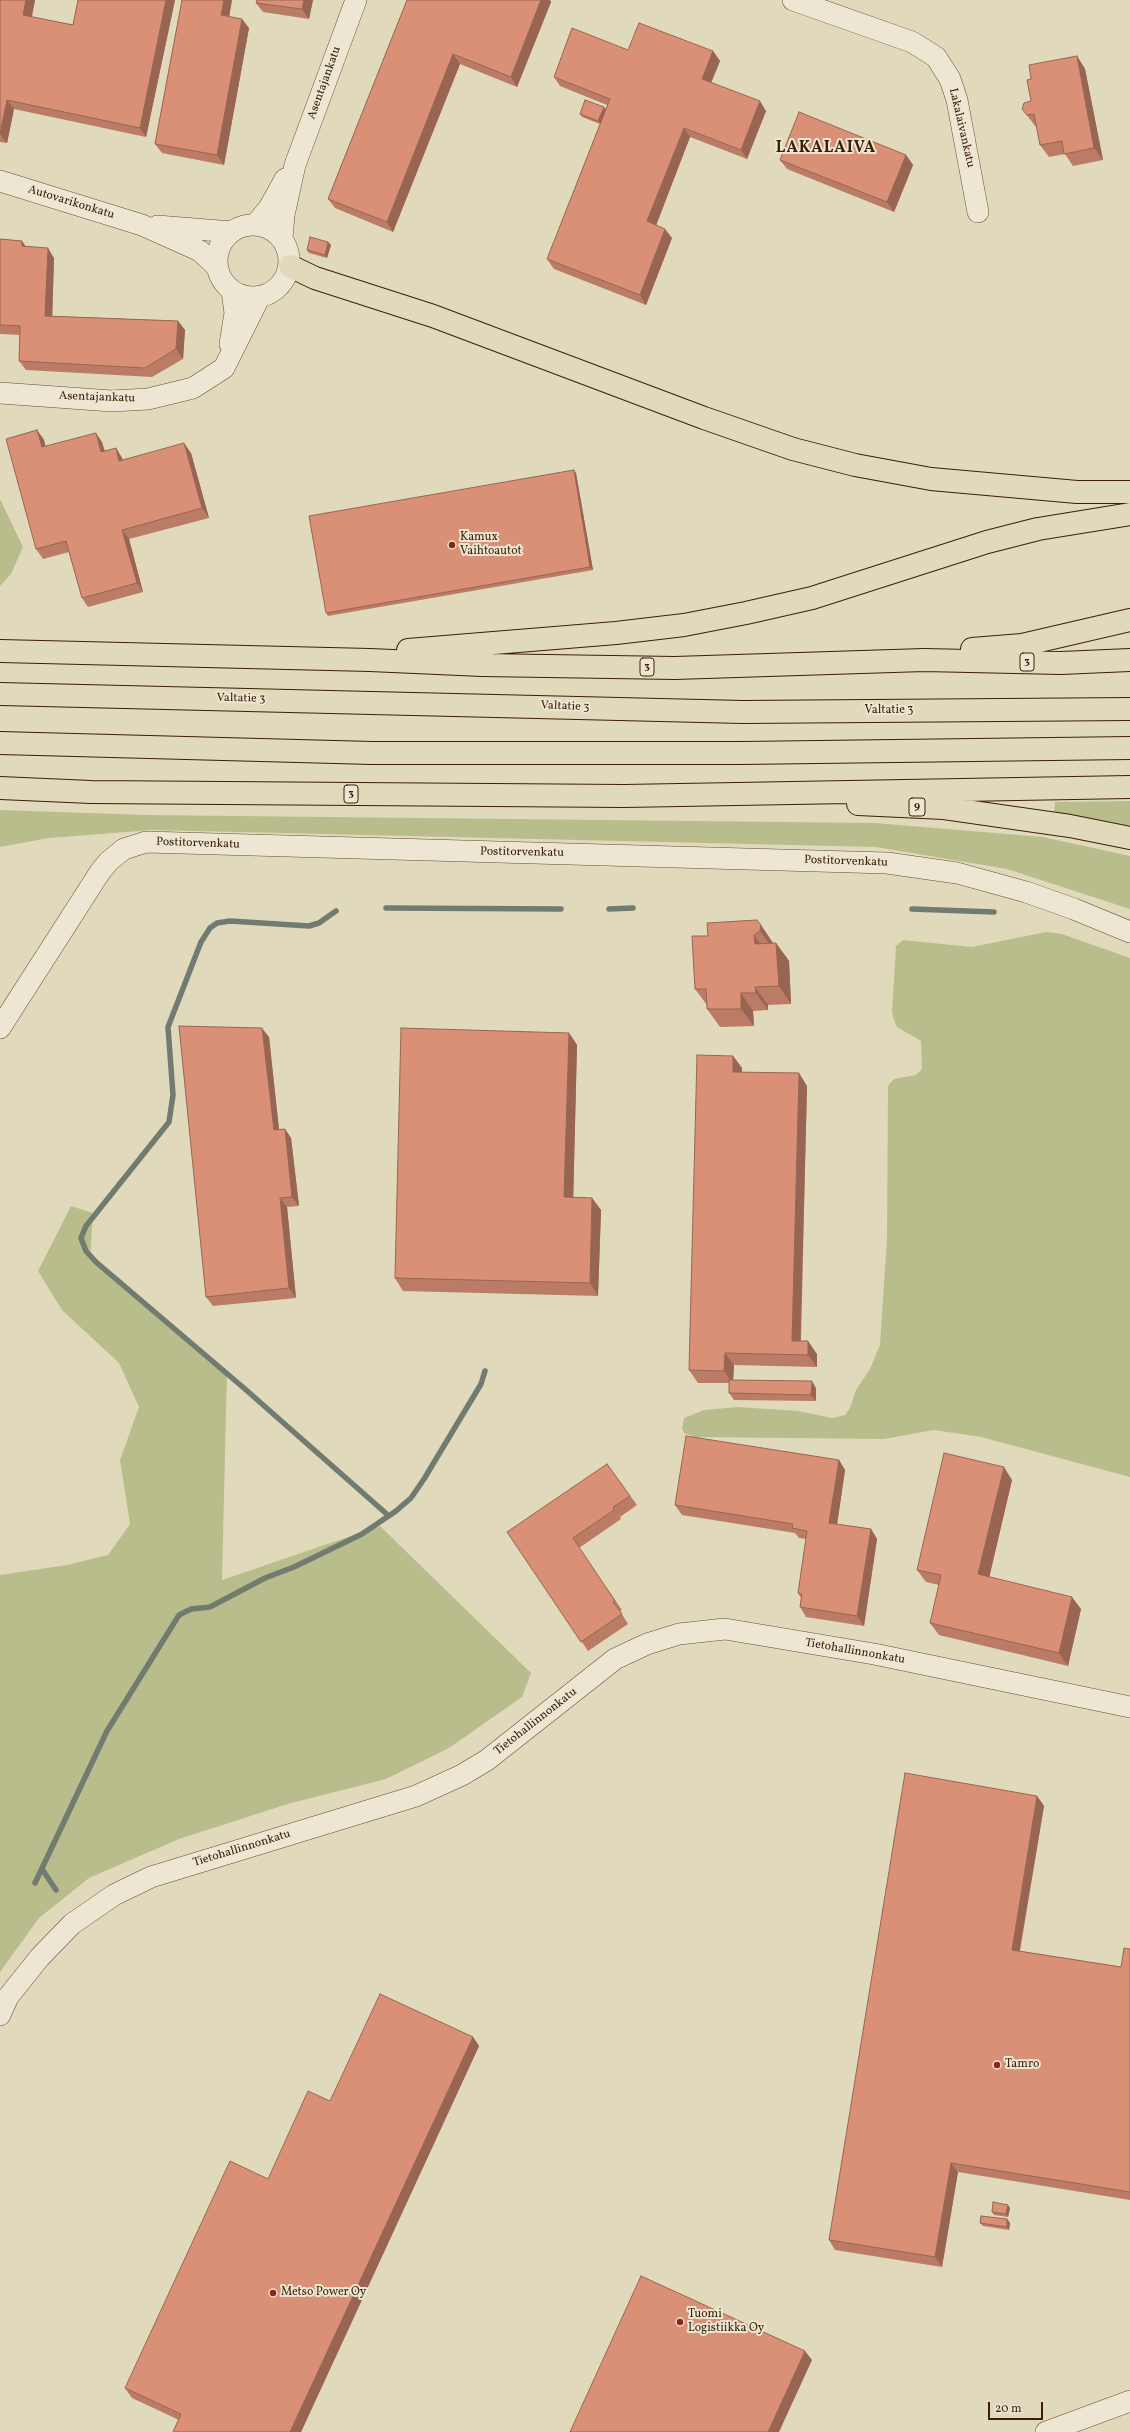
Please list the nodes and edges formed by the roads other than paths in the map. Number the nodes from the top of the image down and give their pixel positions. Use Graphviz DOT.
graph roads {
  1 [pos="356,0"];
  2 [pos="793,0"];
  3 [pos="295,165"];
  4 [pos="0,181"];
  5 [pos="978,212"];
  6 [pos="142,225"];
  7 [pos="255,225"];
  8 [pos="232,232"];
  9 [pos="282,238"];
  10 [pos="290,266"];
  11 [pos="217,267"];
  12 [pos="232,291"];
  13 [pos="259,298"];
  14 [pos="229,357"];
  15 [pos="0,394"];
  16 [pos="1130,492"];
  17 [pos="1130,514"];
  18 [pos="1130,620"];
  19 [pos="0,651"];
  20 [pos="370,660"];
  21 [pos="924,660"];
  22 [pos="1130,660"];
  23 [pos="0,694"];
  24 [pos="1130,709"];
  25 [pos="0,743"];
  26 [pos="1130,748"];
  27 [pos="1130,787"];
  28 [pos="0,788"];
  29 [pos="702,794"];
  30 [pos="1130,838"];
  31 [pos="1130,932"];
  32 [pos="0,1028"];
  33 [pos="1130,1707"];
  34 [pos="0,2015"];
  35 [pos="1130,2401"];
  36 [pos="1046,2432"];
  1 -- 3 [label="street, Asentajankatu"];
  2 -- 5 [label="street, Lakalaivankatu"];
  3 -- 7 [label="street, Asentajankatu"];
  3 -- 9 [label="street, Asentajankatu"];
  4 -- 6 [label="street, Autovarikonkatu"];
  6 -- 8 [label="street, Autovarikonkatu"];
  6 -- 11 [label="street, Autovarikonkatu"];
  7 -- 8 [label="street"];
  7 -- 9 [label="street"];
  8 -- 11 [label="street"];
  9 -- 10 [label="street"];
  10 -- 13 [label="street"];
  10 -- 16 [label="highway"];
  11 -- 12 [label="street"];
  12 -- 13 [label="street"];
  12 -- 14 [label="street, Asentajankatu"];
  13 -- 14 [label="street, Asentajankatu"];
  14 -- 15 [label="street, Asentajankatu"];
  17 -- 20 [label="highway"];
  18 -- 21 [label="highway"];
  19 -- 20 [label="highway, 3"];
  20 -- 21 [label="highway, 3"];
  21 -- 22 [label="highway, 3"];
  23 -- 24 [label="highway, Valtatie 3"];
  25 -- 26 [label="highway"];
  27 -- 29 [label="highway, 3"];
  28 -- 29 [label="highway, 3"];
  29 -- 30 [label="highway, 9"];
  31 -- 32 [label="street, Postitorvenkatu"];
  33 -- 34 [label="street, Tietohallinnonkatu"];
  35 -- 36 [label="street"];
}
